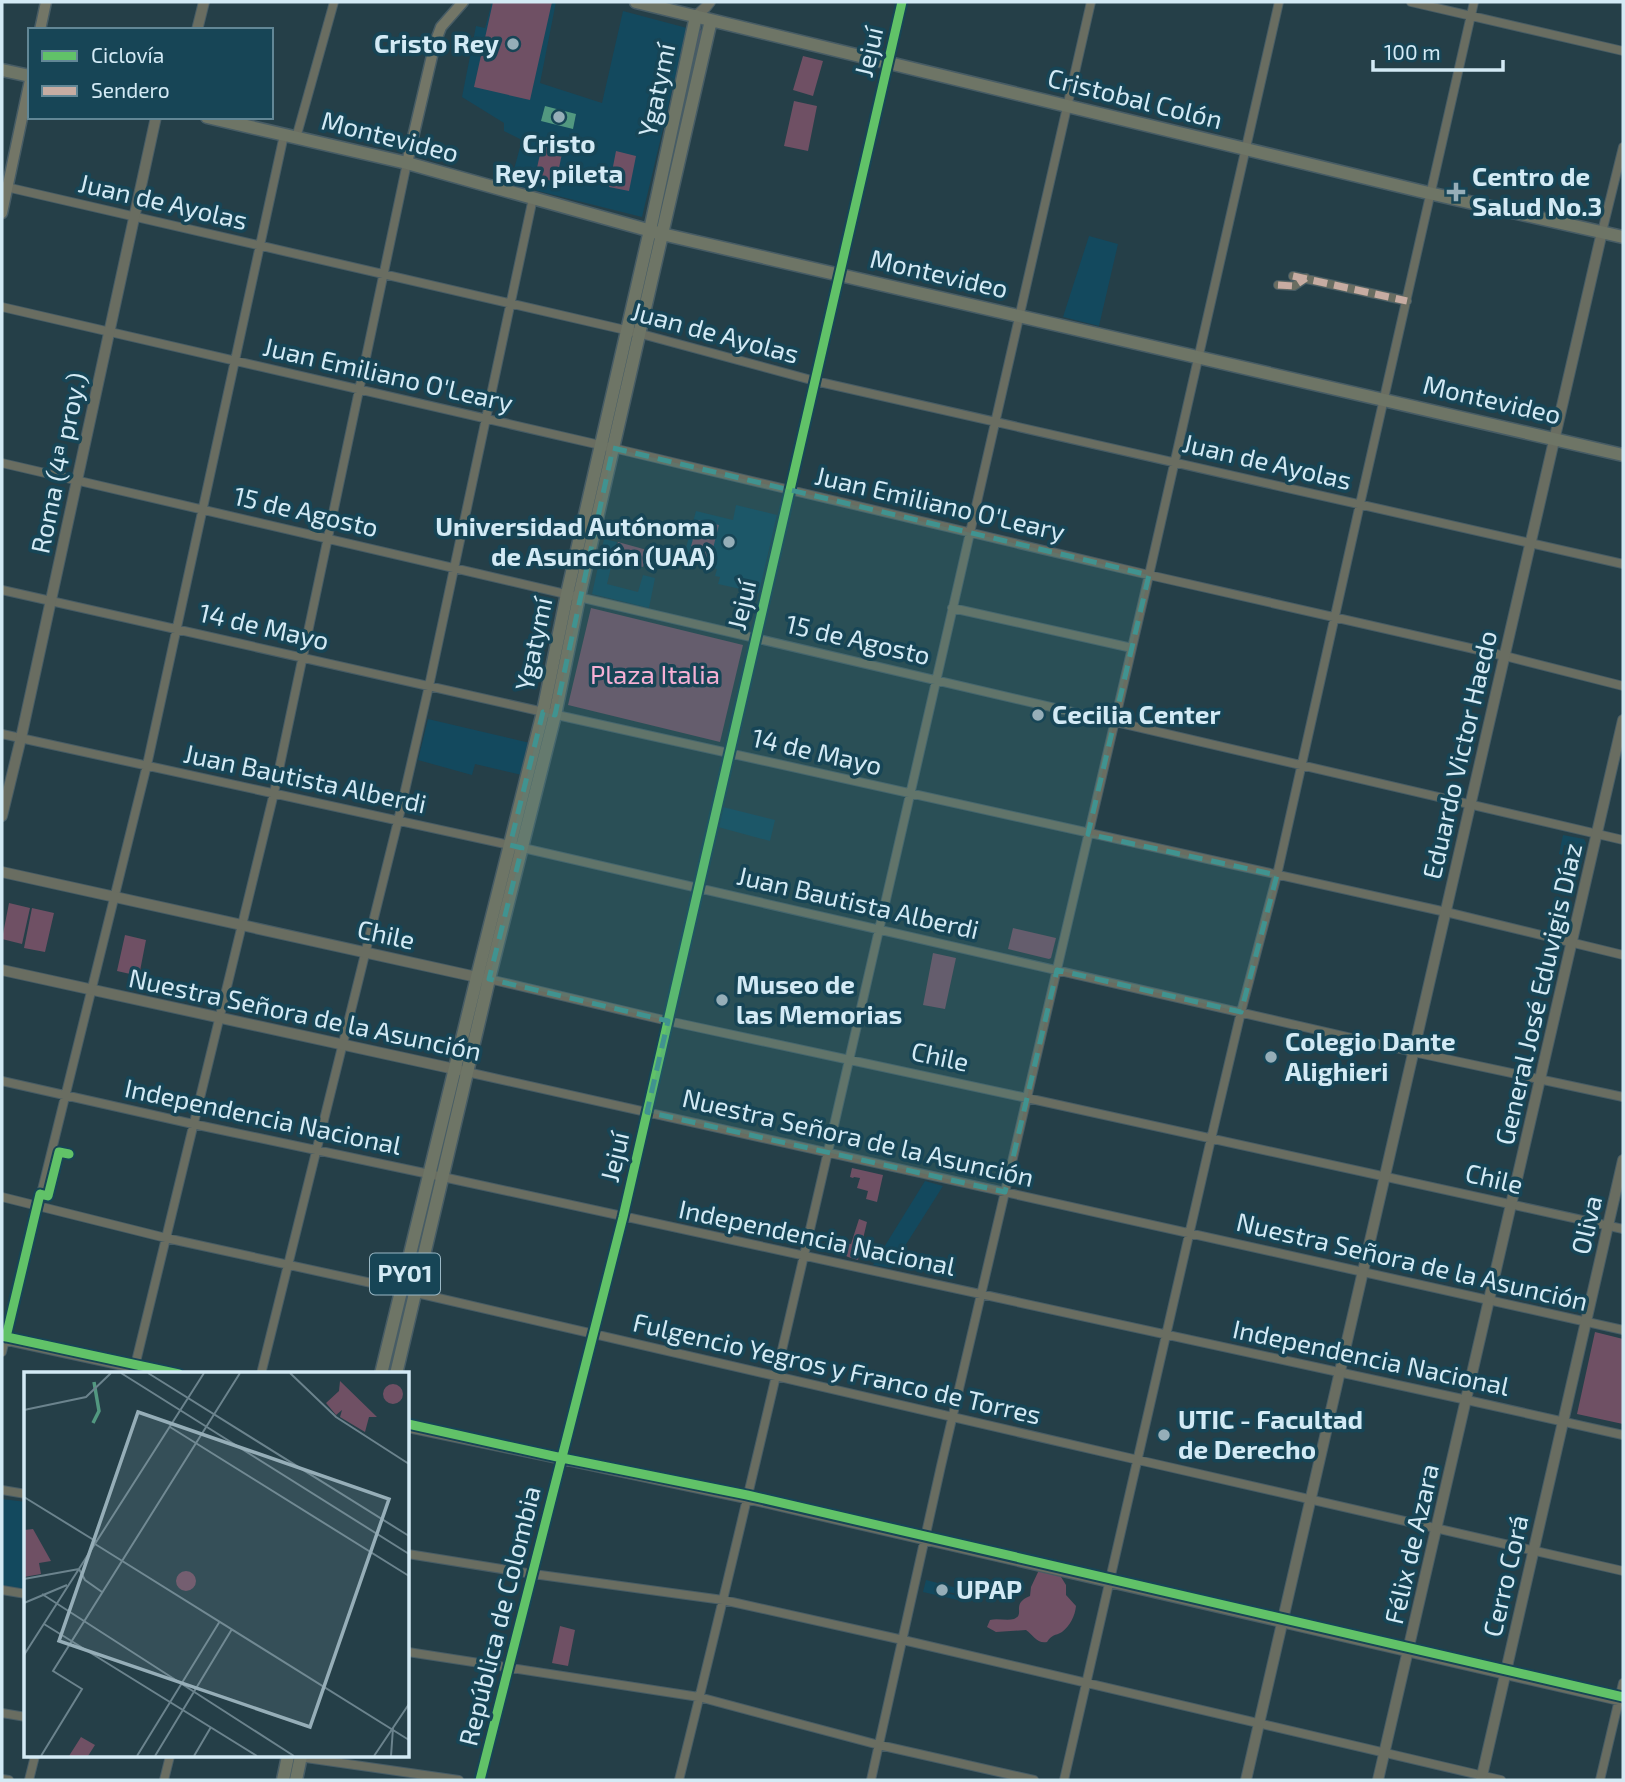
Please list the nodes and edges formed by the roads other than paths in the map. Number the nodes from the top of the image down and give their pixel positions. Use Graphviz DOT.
graph roads {
  1 [pos="46,2"];
  2 [pos="204,2"];
  3 [pos="334,2"];
  4 [pos="463,2"];
  5 [pos="636,2"];
  6 [pos="710,2"];
  7 [pos="902,2"];
  8 [pos="1091,2"];
  9 [pos="1279,2"];
  10 [pos="1411,2"];
  11 [pos="1474,2"];
  12 [pos="696,16"];
  13 [pos="1471,16"];
  14 [pos="710,20"];
  15 [pos="40,28"];
  16 [pos="198,28"];
  17 [pos="1623,51"];
  18 [pos="888,62"];
  19 [pos="2,70"];
  20 [pos="28,77"];
  21 [pos="28,86"];
  22 [pos="1068,106"];
  23 [pos="156,119"];
  24 [pos="216,119"];
  25 [pos="290,136"];
  26 [pos="1623,147"];
  27 [pos="1244,149"];
  28 [pos="408,163"];
  29 [pos="4,187"];
  30 [pos="1432,194"];
  31 [pos="533,198"];
  32 [pos="2,213"];
  33 [pos="135,217"];
  34 [pos="656,232"];
  35 [pos="1602,232"];
  36 [pos="1623,237"];
  37 [pos="259,246"];
  38 [pos="839,274"];
  39 [pos="384,275"];
  40 [pos="1293,276"];
  41 [pos="1306,278"];
  42 [pos="1278,285"];
  43 [pos="1407,301"];
  44 [pos="511,304"];
  45 [pos="2,307"];
  46 [pos="1020,316"];
  47 [pos="110,332"];
  48 [pos="633,332"];
  49 [pos="1198,356"];
  50 [pos="234,361"];
  51 [pos="815,381"];
  52 [pos="360,390"];
  53 [pos="1385,399"];
  54 [pos="486,419"];
  55 [pos="995,422"];
  56 [pos="1555,438"];
  57 [pos="607,447"];
  58 [pos="1623,454"];
  59 [pos="1174,462"];
  60 [pos="2,463"];
  61 [pos="77,481"];
  62 [pos="790,490"];
  63 [pos="1360,504"];
  64 [pos="202,510"];
  65 [pos="970,533"];
  66 [pos="328,539"];
  67 [pos="1531,543"];
  68 [pos="1623,564"];
  69 [pos="454,568"];
  70 [pos="1149,575"];
  71 [pos="2,590"];
  72 [pos="573,596"];
  73 [pos="51,601"];
  74 [pos="953,608"];
  75 [pos="1335,618"];
  76 [pos="176,629"];
  77 [pos="756,638"];
  78 [pos="1132,648"];
  79 [pos="1505,656"];
  80 [pos="303,658"];
  81 [pos="936,680"];
  82 [pos="429,686"];
  83 [pos="1623,686"];
  84 [pos="549,714"];
  85 [pos="1623,720"];
  86 [pos="1115,721"];
  87 [pos="2,734"];
  88 [pos="21,738"];
  89 [pos="729,754"];
  90 [pos="147,765"];
  91 [pos="1302,765"];
  92 [pos="274,793"];
  93 [pos="910,794"];
  94 [pos="1471,804"];
  95 [pos="2,816"];
  96 [pos="398,821"];
  97 [pos="1088,834"];
  98 [pos="1597,834"];
  99 [pos="1623,839"];
  100 [pos="516,846"];
  101 [pos="2,872"];
  102 [pos="1277,875"];
  103 [pos="698,888"];
  104 [pos="115,897"];
  105 [pos="1446,912"];
  106 [pos="242,925"];
  107 [pos="879,930"];
  108 [pos="1572,943"];
  109 [pos="365,952"];
  110 [pos="1623,955"];
  111 [pos="2,970"];
  112 [pos="1056,970"];
  113 [pos="483,978"];
  114 [pos="92,989"];
  115 [pos="1241,1012"];
  116 [pos="219,1017"];
  117 [pos="668,1021"];
  118 [pos="343,1044"];
  119 [pos="1413,1052"];
  120 [pos="849,1059"];
  121 [pos="454,1069"];
  122 [pos="467,1072"];
  123 [pos="1541,1080"];
  124 [pos="2,1081"];
  125 [pos="65,1094"];
  126 [pos="1623,1097"];
  127 [pos="1027,1098"];
  128 [pos="647,1112"];
  129 [pos="193,1124"];
  130 [pos="1211,1139"];
  131 [pos="317,1150"];
  132 [pos="828,1153"];
  133 [pos="1623,1160"];
  134 [pos="436,1175"];
  135 [pos="1385,1176"];
  136 [pos="1004,1192"];
  137 [pos="2,1197"];
  138 [pos="37,1204"];
  139 [pos="1512,1204"];
  140 [pos="622,1217"];
  141 [pos="1609,1226"];
  142 [pos="1623,1229"];
  143 [pos="1190,1234"];
  144 [pos="166,1238"];
  145 [pos="804,1256"];
  146 [pos="287,1264"];
  147 [pos="1363,1272"];
  148 [pos="402,1289"];
  149 [pos="415,1293"];
  150 [pos="981,1294"];
  151 [pos="1490,1301"];
  152 [pos="1586,1322"];
  153 [pos="1623,1330"];
  154 [pos="593,1335"];
  155 [pos="1167,1335"];
  156 [pos="3,1340"];
  157 [pos="2,1352"];
  158 [pos="133,1371"];
  159 [pos="261,1372"];
  160 [pos="381,1372"];
  161 [pos="396,1372"];
  162 [pos="1339,1373"];
  163 [pos="775,1376"];
  164 [pos="1467,1400"];
  165 [pos="953,1418"];
  166 [pos="1564,1422"];
  167 [pos="410,1428"];
  168 [pos="1623,1435"];
  169 [pos="1138,1460"];
  170 [pos="561,1461"];
  171 [pos="2,1490"];
  172 [pos="24,1494"];
  173 [pos="746,1499"];
  174 [pos="1310,1499"];
  175 [pos="1437,1528"];
  176 [pos="925,1540"];
  177 [pos="1534,1550"];
  178 [pos="410,1555"];
  179 [pos="1623,1571"];
  180 [pos="533,1574"];
  181 [pos="1110,1583"];
  182 [pos="2,1590"];
  183 [pos="24,1594"];
  184 [pos="723,1600"];
  185 [pos="1282,1623"];
  186 [pos="903,1640"];
  187 [pos="1408,1652"];
  188 [pos="410,1653"];
  189 [pos="508,1667"];
  190 [pos="1505,1675"];
  191 [pos="1623,1682"];
  192 [pos="1086,1683"];
  193 [pos="699,1697"];
  194 [pos="1621,1702"];
  195 [pos="2,1713"];
  196 [pos="24,1717"];
  197 [pos="1258,1724"];
  198 [pos="879,1745"];
  199 [pos="1385,1753"];
  200 [pos="34,1758"];
  201 [pos="170,1758"];
  202 [pos="295,1758"];
  203 [pos="296,1758"];
  204 [pos="310,1758"];
  205 [pos="1481,1778"];
  206 [pos="2,1779"];
  207 [pos="9,1780"];
  208 [pos="29,1780"];
  209 [pos="164,1780"];
  210 [pos="283,1780"];
  211 [pos="296,1780"];
  212 [pos="459,1780"];
  213 [pos="480,1780"];
  214 [pos="679,1780"];
  215 [pos="871,1780"];
  216 [pos="1034,1780"];
  217 [pos="1064,1780"];
  218 [pos="1246,1780"];
  219 [pos="1378,1780"];
  220 [pos="1501,1780"];
  221 [pos="1600,1780"];
  1 -- 15 [label="main road"];
  2 -- 16 [label="street"];
  3 -- 25 [label="street"];
  4 -- 28 [label="main road"];
  5 -- 12 [label="main road, Cristobal Colón"];
  6 -- 12 [label="street, Ygatymí"];
  6 -- 14 [label="street, Ygatymí"];
  7 -- 18 [label="street, Jejuí"];
  8 -- 22 [label="street"];
  9 -- 27 [label="street"];
  10 -- 13 [label="street"];
  11 -- 13 [label="street"];
  12 -- 14 [label="main road, Cristobal Colón"];
  12 -- 34 [label="main road, Ygatymí"];
  13 -- 17 [label="street"];
  13 -- 30 [label="street"];
  14 -- 18 [label="main road, Cristobal Colón"];
  14 -- 34 [label="main road, Ygatymí"];
  18 -- 22 [label="main road, Cristobal Colón"];
  18 -- 38 [label="street, Jejuí"];
  19 -- 20 [label="main road"];
  21 -- 29 [label="main road"];
  22 -- 27 [label="main road, Cristobal Colón"];
  22 -- 46 [label="street"];
  23 -- 33 [label="street, Roma (4ª proy.)"];
  24 -- 25 [label="main road, Montevideo"];
  25 -- 28 [label="main road, Montevideo"];
  25 -- 37 [label="street"];
  26 -- 35 [label="street, Eduardo Victor Haedo"];
  27 -- 30 [label="main road, Cristobal Colón"];
  27 -- 49 [label="street"];
  28 -- 31 [label="main road, Montevideo"];
  28 -- 39 [label="street"];
  29 -- 32 [label="main road"];
  29 -- 33 [label="street, Juan de Ayolas"];
  30 -- 35 [label="main road, Cristobal Colón"];
  30 -- 43 [label="street"];
  31 -- 34 [label="main road, Montevideo"];
  31 -- 44 [label="street"];
  33 -- 37 [label="street, Juan de Ayolas"];
  33 -- 47 [label="street, Roma (4ª proy.)"];
  34 -- 38 [label="main road, Montevideo"];
  34 -- 48 [label="main road, Ygatymí"];
  35 -- 36 [label="main road, Cristobal Colón"];
  35 -- 56 [label="street, Eduardo Victor Haedo"];
  37 -- 39 [label="street, Juan de Ayolas"];
  37 -- 50 [label="street"];
  38 -- 46 [label="main road, Montevideo"];
  38 -- 51 [label="street, Jejuí"];
  39 -- 44 [label="street, Juan de Ayolas"];
  39 -- 52 [label="street"];
  40 -- 41 [label="street"];
  41 -- 42 [label="street"];
  41 -- 43 [label="street"];
  43 -- 53 [label="street"];
  44 -- 48 [label="street, Juan de Ayolas"];
  44 -- 54 [label="street"];
  45 -- 47 [label="street, Juan Emiliano O'Leary"];
  46 -- 49 [label="main road, Montevideo"];
  46 -- 55 [label="street"];
  47 -- 50 [label="street, Juan Emiliano O'Leary"];
  47 -- 61 [label="street, Roma (4ª proy.)"];
  48 -- 51 [label="street, Juan de Ayolas"];
  48 -- 57 [label="main road, Ygatymí"];
  49 -- 53 [label="main road, Montevideo"];
  49 -- 59 [label="street"];
  50 -- 52 [label="street, Juan Emiliano O'Leary"];
  50 -- 64 [label="street"];
  51 -- 55 [label="street, Juan de Ayolas"];
  51 -- 62 [label="street, Jejuí"];
  52 -- 54 [label="street, Juan Emiliano O'Leary"];
  52 -- 66 [label="street"];
  53 -- 56 [label="main road, Montevideo"];
  53 -- 63 [label="street"];
  54 -- 57 [label="street, Juan Emiliano O'Leary"];
  54 -- 69 [label="street"];
  55 -- 59 [label="street, Juan de Ayolas"];
  55 -- 65 [label="street"];
  56 -- 58 [label="main road, Montevideo"];
  56 -- 67 [label="street, Eduardo Victor Haedo"];
  57 -- 62 [label="street, Juan Emiliano O'Leary"];
  57 -- 72 [label="main road, Ygatymí"];
  59 -- 63 [label="street, Juan de Ayolas"];
  59 -- 70 [label="street"];
  60 -- 61 [label="street, 15 de Agosto"];
  61 -- 64 [label="street, 15 de Agosto"];
  61 -- 73 [label="street, Roma (4ª proy.)"];
  62 -- 65 [label="street, Juan Emiliano O'Leary"];
  62 -- 77 [label="street, Jejuí"];
  63 -- 67 [label="street, Juan de Ayolas"];
  63 -- 75 [label="street"];
  64 -- 66 [label="street, 15 de Agosto"];
  64 -- 76 [label="street"];
  65 -- 70 [label="street, Juan Emiliano O'Leary"];
  65 -- 74 [label="street"];
  66 -- 69 [label="street, 15 de Agosto"];
  66 -- 80 [label="street"];
  67 -- 68 [label="street, Juan de Ayolas"];
  67 -- 79 [label="street, Eduardo Victor Haedo"];
  69 -- 72 [label="street, 15 de Agosto"];
  69 -- 82 [label="street"];
  70 -- 75 [label="street, Juan Emiliano O'Leary"];
  70 -- 78 [label="street"];
  71 -- 73 [label="street, 14 de Mayo"];
  72 -- 77 [label="street, 15 de Agosto"];
  72 -- 84 [label="main road, Ygatymí"];
  73 -- 76 [label="street, 14 de Mayo"];
  73 -- 88 [label="street, Roma (4ª proy.)"];
  74 -- 78 [label="street"];
  74 -- 81 [label="street"];
  75 -- 79 [label="street, Juan Emiliano O'Leary"];
  75 -- 91 [label="street"];
  76 -- 80 [label="street, 14 de Mayo"];
  76 -- 90 [label="street"];
  77 -- 81 [label="street, 15 de Agosto"];
  77 -- 89 [label="street, Jejuí"];
  78 -- 86 [label="street"];
  79 -- 83 [label="street, Juan Emiliano O'Leary"];
  79 -- 94 [label="street, Eduardo Victor Haedo"];
  80 -- 82 [label="street, 14 de Mayo"];
  80 -- 92 [label="street"];
  81 -- 86 [label="street, 15 de Agosto"];
  81 -- 93 [label="street"];
  82 -- 84 [label="street, 14 de Mayo"];
  82 -- 96 [label="street"];
  84 -- 89 [label="street, 14 de Mayo"];
  84 -- 100 [label="main road, Ygatymí"];
  85 -- 98 [label="street, General José Eduvigis Díaz"];
  86 -- 91 [label="street, 15 de Agosto"];
  86 -- 97 [label="street"];
  87 -- 88 [label="street, Juan Bautista Alberdi"];
  88 -- 90 [label="street, Juan Bautista Alberdi"];
  88 -- 95 [label="street, Roma (4ª proy.)"];
  89 -- 93 [label="street, 14 de Mayo"];
  89 -- 103 [label="street, Jejuí"];
  90 -- 92 [label="street, Juan Bautista Alberdi"];
  90 -- 104 [label="street"];
  91 -- 94 [label="street, 15 de Agosto"];
  91 -- 102 [label="street"];
  92 -- 96 [label="street, Juan Bautista Alberdi"];
  92 -- 106 [label="street"];
  93 -- 97 [label="street, 14 de Mayo"];
  93 -- 107 [label="street"];
  94 -- 98 [label="street, 15 de Agosto"];
  94 -- 105 [label="street, Eduardo Victor Haedo"];
  96 -- 100 [label="street, Juan Bautista Alberdi"];
  96 -- 109 [label="street"];
  97 -- 102 [label="street, 14 de Mayo"];
  97 -- 112 [label="street"];
  98 -- 99 [label="street, 15 de Agosto"];
  98 -- 108 [label="street, General José Eduvigis Díaz"];
  100 -- 103 [label="street, Juan Bautista Alberdi"];
  100 -- 113 [label="main road, Ygatymí"];
  101 -- 104 [label="street, Chile"];
  102 -- 105 [label="street, 14 de Mayo"];
  102 -- 115 [label="street"];
  103 -- 107 [label="street, Juan Bautista Alberdi"];
  103 -- 117 [label="street, Jejuí"];
  104 -- 106 [label="street, Chile"];
  104 -- 114 [label="street"];
  105 -- 108 [label="street, 14 de Mayo"];
  105 -- 119 [label="street, Eduardo Victor Haedo"];
  106 -- 109 [label="street, Chile"];
  106 -- 116 [label="street"];
  107 -- 112 [label="street, Juan Bautista Alberdi"];
  107 -- 120 [label="street"];
  108 -- 110 [label="street, 14 de Mayo"];
  108 -- 123 [label="street, General José Eduvigis Díaz"];
  109 -- 113 [label="street, Chile"];
  109 -- 118 [label="street"];
  111 -- 114 [label="street, Nuestra Señora de la Asunción"];
  112 -- 115 [label="street, Juan Bautista Alberdi"];
  112 -- 127 [label="street"];
  113 -- 117 [label="street, Chile"];
  113 -- 121 [label="main road, Ygatymí"];
  113 -- 122 [label="main road, Ygatymí"];
  114 -- 116 [label="street, Nuestra Señora de la Asunción"];
  114 -- 125 [label="street"];
  115 -- 119 [label="street, Juan Bautista Alberdi"];
  115 -- 130 [label="street"];
  116 -- 118 [label="street, Nuestra Señora de la Asunción"];
  116 -- 129 [label="street"];
  117 -- 120 [label="street, Chile"];
  117 -- 128 [label="street, Jejuí"];
  118 -- 121 [label="street, Nuestra Señora de la Asunción"];
  118 -- 131 [label="street"];
  119 -- 123 [label="street, Juan Bautista Alberdi"];
  119 -- 135 [label="street, Eduardo Victor Haedo"];
  120 -- 127 [label="street, Chile"];
  120 -- 132 [label="street"];
  121 -- 122 [label="street, Nuestra Señora de la Asunción"];
  121 -- 134 [label="main road, Ygatymí / PY01"];
  122 -- 128 [label="street, Nuestra Señora de la Asunción"];
  122 -- 134 [label="main road, Ygatymí"];
  123 -- 126 [label="street, Juan Bautista Alberdi"];
  123 -- 139 [label="street, General José Eduvigis Díaz"];
  124 -- 125 [label="street, Independencia Nacional"];
  125 -- 129 [label="street, Independencia Nacional"];
  125 -- 138 [label="street"];
  127 -- 130 [label="street, Chile"];
  127 -- 136 [label="street"];
  128 -- 132 [label="street, Nuestra Señora de la Asunción"];
  128 -- 140 [label="street, Jejuí"];
  129 -- 131 [label="street, Independencia Nacional"];
  129 -- 144 [label="street"];
  130 -- 135 [label="street, Chile"];
  130 -- 143 [label="street"];
  131 -- 134 [label="street, Independencia Nacional"];
  131 -- 146 [label="street"];
  132 -- 136 [label="street, Nuestra Señora de la Asunción"];
  132 -- 145 [label="street"];
  133 -- 141 [label="street, Oliva"];
  134 -- 140 [label="street, Independencia Nacional"];
  134 -- 148 [label="main road, PY01"];
  134 -- 149 [label="main road, PY01"];
  135 -- 139 [label="street, Chile"];
  135 -- 147 [label="street, Eduardo Victor Haedo"];
  136 -- 143 [label="street, Nuestra Señora de la Asunción"];
  136 -- 150 [label="street"];
  137 -- 138 [label="street, Fulgencio Yegros y Franco de Torres"];
  138 -- 144 [label="street, Fulgencio Yegros y Franco de Torres"];
  138 -- 156 [label="street"];
  139 -- 141 [label="street, Chile"];
  139 -- 151 [label="street, General José Eduvigis Díaz"];
  140 -- 145 [label="street, Independencia Nacional"];
  140 -- 154 [label="street, República de Colombia"];
  141 -- 142 [label="street, Chile"];
  141 -- 152 [label="street, Oliva"];
  143 -- 147 [label="street, Nuestra Señora de la Asunción"];
  143 -- 155 [label="street"];
  144 -- 146 [label="street, Fulgencio Yegros y Franco de Torres"];
  144 -- 158 [label="street"];
  145 -- 150 [label="street, Independencia Nacional"];
  145 -- 163 [label="street"];
  146 -- 148 [label="street, Fulgencio Yegros y Franco de Torres"];
  146 -- 159 [label="street"];
  147 -- 151 [label="street, Nuestra Señora de la Asunción"];
  147 -- 162 [label="street, Eduardo Victor Haedo"];
  148 -- 149 [label="street, Fulgencio Yegros y Franco de Torres"];
  148 -- 160 [label="main road, PY01"];
  149 -- 154 [label="street, Fulgencio Yegros y Franco de Torres"];
  149 -- 161 [label="main road, PY01"];
  150 -- 155 [label="street, Independencia Nacional"];
  150 -- 165 [label="street"];
  151 -- 152 [label="street, Nuestra Señora de la Asunción"];
  151 -- 164 [label="street, General José Eduvigis Díaz"];
  152 -- 153 [label="street, Nuestra Señora de la Asunción"];
  152 -- 166 [label="street, Oliva"];
  154 -- 163 [label="street, Fulgencio Yegros y Franco de Torres"];
  154 -- 170 [label="street, República de Colombia"];
  155 -- 162 [label="street, Independencia Nacional"];
  155 -- 169 [label="street"];
  156 -- 157 [label="street"];
  156 -- 158 [label="street"];
  162 -- 164 [label="street, Independencia Nacional"];
  162 -- 174 [label="street, Eduardo Victor Haedo"];
  163 -- 165 [label="street, Fulgencio Yegros y Franco de Torres"];
  163 -- 173 [label="street"];
  164 -- 166 [label="street, Independencia Nacional"];
  164 -- 175 [label="street, Félix de Azara"];
  165 -- 169 [label="street, Fulgencio Yegros y Franco de Torres"];
  165 -- 176 [label="street"];
  166 -- 168 [label="street, Independencia Nacional"];
  166 -- 177 [label="street, Cerro Corá"];
  167 -- 170 [label="street"];
  169 -- 174 [label="street, Fulgencio Yegros y Franco de Torres"];
  169 -- 181 [label="street"];
  170 -- 173 [label="street"];
  170 -- 180 [label="street, República de Colombia"];
  171 -- 172 [label="street"];
  173 -- 176 [label="street"];
  173 -- 184 [label="street"];
  174 -- 175 [label="street, Fulgencio Yegros y Franco de Torres"];
  174 -- 185 [label="street, Eduardo Victor Haedo"];
  175 -- 177 [label="street, Fulgencio Yegros y Franco de Torres"];
  175 -- 187 [label="street, Félix de Azara"];
  176 -- 181 [label="street"];
  176 -- 186 [label="street"];
  177 -- 179 [label="street, Fulgencio Yegros y Franco de Torres"];
  177 -- 190 [label="street, Cerro Corá"];
  178 -- 180 [label="street"];
  180 -- 184 [label="street"];
  180 -- 189 [label="street, República de Colombia"];
  181 -- 185 [label="street"];
  181 -- 192 [label="street"];
  182 -- 183 [label="street"];
  184 -- 186 [label="street"];
  184 -- 193 [label="street"];
  185 -- 187 [label="street"];
  185 -- 197 [label="street, Eduardo Victor Haedo"];
  186 -- 192 [label="street"];
  186 -- 198 [label="street"];
  187 -- 190 [label="street"];
  187 -- 199 [label="street, Félix de Azara"];
  188 -- 189 [label="street"];
  189 -- 193 [label="street"];
  189 -- 213 [label="street, República de Colombia"];
  190 -- 194 [label="street"];
  190 -- 205 [label="street, Cerro Corá"];
  191 -- 194 [label="street"];
  192 -- 197 [label="street"];
  192 -- 217 [label="street"];
  193 -- 198 [label="street"];
  193 -- 214 [label="street"];
  194 -- 221 [label="street"];
  195 -- 196 [label="street"];
  197 -- 199 [label="street"];
  197 -- 218 [label="street, Eduardo Victor Haedo"];
  198 -- 215 [label="street"];
  198 -- 216 [label="street"];
  199 -- 205 [label="street"];
  199 -- 219 [label="street, Félix de Azara"];
  200 -- 208 [label="street"];
  201 -- 209 [label="street"];
  202 -- 210 [label="main road"];
  203 -- 211 [label="main road"];
  204 -- 212 [label="street"];
  205 -- 220 [label="street"];
  206 -- 207 [label="street"];
}
